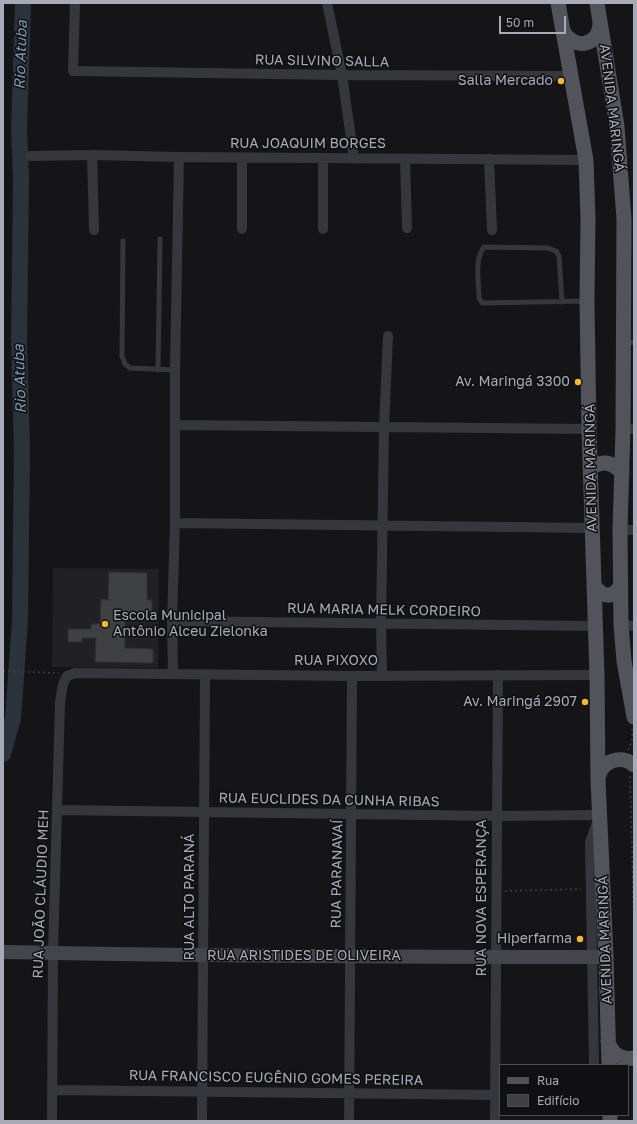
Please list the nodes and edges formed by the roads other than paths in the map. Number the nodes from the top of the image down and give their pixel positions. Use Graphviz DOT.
graph roads {
  1 [pos="75,3"];
  2 [pos="327,3"];
  3 [pos="558,3"];
  4 [pos="597,3"];
  5 [pos="600,22"];
  6 [pos="563,31"];
  7 [pos="342,75"];
  8 [pos="571,76"];
  9 [pos="92,155"];
  10 [pos="30,156"];
  11 [pos="178,158"];
  12 [pos="242,158"];
  13 [pos="322,158"];
  14 [pos="354,159"];
  15 [pos="405,159"];
  16 [pos="489,159"];
  17 [pos="586,160"];
  18 [pos="407,228"];
  19 [pos="242,229"];
  20 [pos="323,229"];
  21 [pos="94,230"];
  22 [pos="492,230"];
  23 [pos="160,239"];
  24 [pos="124,241"];
  25 [pos="587,301"];
  26 [pos="562,302"];
  27 [pos="388,336"];
  28 [pos="629,342"];
  29 [pos="158,370"];
  30 [pos="175,370"];
  31 [pos="176,425"];
  32 [pos="384,428"];
  33 [pos="589,429"];
  34 [pos="629,429"];
  35 [pos="590,468"];
  36 [pos="622,472"];
  37 [pos="175,523"];
  38 [pos="383,525"];
  39 [pos="592,528"];
  40 [pos="627,530"];
  41 [pos="594,586"];
  42 [pos="620,587"];
  43 [pos="172,621"];
  44 [pos="381,624"];
  45 [pos="595,626"];
  46 [pos="627,626"];
  47 [pos="75,673"];
  48 [pos="173,674"];
  49 [pos="205,674"];
  50 [pos="382,675"];
  51 [pos="498,675"];
  52 [pos="597,675"];
  53 [pos="352,676"];
  54 [pos="631,681"];
  55 [pos="634,717"];
  56 [pos="631,768"];
  57 [pos="598,780"];
  58 [pos="58,810"];
  59 [pos="204,813"];
  60 [pos="352,814"];
  61 [pos="600,815"];
  62 [pos="496,816"];
  63 [pos="3,952"];
  64 [pos="53,953"];
  65 [pos="203,955"];
  66 [pos="350,956"];
  67 [pos="599,957"];
  68 [pos="496,958"];
  69 [pos="608,1042"];
  70 [pos="634,1058"];
  71 [pos="594,1064"];
  72 [pos="609,1064"];
  73 [pos="52,1090"];
  74 [pos="202,1092"];
  75 [pos="349,1093"];
  76 [pos="498,1095"];
  77 [pos="52,1121"];
  78 [pos="202,1121"];
  79 [pos="349,1121"];
  80 [pos="495,1121"];
  1 -- 7 [label="street, RUA SILVINO SALLA"];
  2 -- 7 [label="street"];
  3 -- 6 [label="main road, AVENIDA MARINGÁ"];
  4 -- 5 [label="main road, AVENIDA MARINGÁ"];
  5 -- 6 [label="main road"];
  5 -- 28 [label="main road, AVENIDA MARINGÁ"];
  6 -- 8 [label="main road, AVENIDA MARINGÁ"];
  7 -- 8 [label="street, RUA SILVINO SALLA"];
  7 -- 14 [label="street"];
  8 -- 17 [label="main road, AVENIDA MARINGÁ"];
  9 -- 10 [label="street, RUA JOAQUIM BORGES"];
  9 -- 11 [label="street, RUA JOAQUIM BORGES"];
  9 -- 21 [label="street"];
  11 -- 12 [label="street, RUA JOAQUIM BORGES"];
  11 -- 30 [label="street"];
  12 -- 13 [label="street, RUA JOAQUIM BORGES"];
  12 -- 19 [label="street"];
  13 -- 14 [label="street, RUA JOAQUIM BORGES"];
  13 -- 20 [label="street"];
  14 -- 15 [label="street, RUA JOAQUIM BORGES"];
  15 -- 16 [label="street, RUA JOAQUIM BORGES"];
  15 -- 18 [label="street"];
  16 -- 17 [label="street, RUA JOAQUIM BORGES"];
  16 -- 22 [label="street"];
  17 -- 25 [label="main road, AVENIDA MARINGÁ"];
  23 -- 29 [label="lane"];
  24 -- 29 [label="lane"];
  25 -- 26 [label="lane"];
  25 -- 33 [label="main road, AVENIDA MARINGÁ"];
  26 -- 26 [label="lane"];
  27 -- 32 [label="street"];
  28 -- 34 [label="main road, AVENIDA MARINGÁ"];
  29 -- 30 [label="lane"];
  30 -- 31 [label="street"];
  31 -- 32 [label="street"];
  31 -- 37 [label="street"];
  32 -- 33 [label="street"];
  32 -- 38 [label="street"];
  33 -- 35 [label="main road, AVENIDA MARINGÁ"];
  34 -- 36 [label="main road, AVENIDA MARINGÁ"];
  35 -- 36 [label="main road"];
  35 -- 39 [label="main road, AVENIDA MARINGÁ"];
  36 -- 40 [label="main road, AVENIDA MARINGÁ"];
  37 -- 38 [label="street"];
  37 -- 43 [label="street"];
  38 -- 39 [label="street"];
  38 -- 44 [label="street"];
  39 -- 41 [label="main road, AVENIDA MARINGÁ"];
  40 -- 42 [label="main road, AVENIDA MARINGÁ"];
  41 -- 42 [label="main road"];
  41 -- 45 [label="main road, AVENIDA MARINGÁ"];
  42 -- 46 [label="main road, AVENIDA MARINGÁ"];
  43 -- 44 [label="street, RUA MARIA MELK CORDEIRO"];
  43 -- 48 [label="street"];
  44 -- 45 [label="street, RUA MARIA MELK CORDEIRO"];
  44 -- 50 [label="street"];
  45 -- 52 [label="main road, AVENIDA MARINGÁ"];
  46 -- 54 [label="main road, AVENIDA MARINGÁ"];
  47 -- 48 [label="street, RUA PIXOXO"];
  47 -- 58 [label="street, RUA JOÃO CLÁUDIO MEH"];
  48 -- 49 [label="street, RUA PIXOXO"];
  49 -- 53 [label="street, RUA PIXOXO"];
  49 -- 59 [label="street, RUA ALTO PARANÁ"];
  50 -- 51 [label="street, RUA PIXOXO"];
  50 -- 53 [label="street, RUA PIXOXO"];
  51 -- 52 [label="street, RUA PIXOXO"];
  51 -- 62 [label="street, RUA NOVA ESPERANÇA"];
  52 -- 57 [label="main road, AVENIDA MARINGÁ"];
  53 -- 60 [label="street, RUA PARANAVAÍ"];
  54 -- 55 [label="main road, AVENIDA MARINGÁ"];
  56 -- 57 [label="main road"];
  57 -- 61 [label="main road, AVENIDA MARINGÁ"];
  58 -- 59 [label="street, RUA EUCLIDES DA CUNHA RIBAS"];
  58 -- 64 [label="street, RUA JOÃO CLÁUDIO MEH"];
  59 -- 60 [label="street, RUA EUCLIDES DA CUNHA RIBAS"];
  59 -- 65 [label="street, RUA ALTO PARANÁ"];
  60 -- 62 [label="street, RUA EUCLIDES DA CUNHA RIBAS"];
  60 -- 66 [label="street, RUA PARANAVAÍ"];
  61 -- 62 [label="street, RUA EUCLIDES DA CUNHA RIBAS"];
  61 -- 67 [label="main road, AVENIDA MARINGÁ"];
  61 -- 67 [label="street, AVENIDA MARINGÁ"];
  62 -- 68 [label="street, RUA NOVA ESPERANÇA"];
  63 -- 64 [label="main road, RUA ARISTIDES DE OLIVEIRA"];
  64 -- 65 [label="main road, RUA ARISTIDES DE OLIVEIRA"];
  64 -- 73 [label="street, RUA JOÃO CLÁUDIO MEH"];
  65 -- 66 [label="main road, RUA ARISTIDES DE OLIVEIRA"];
  65 -- 74 [label="street, RUA ALTO PARANÁ"];
  66 -- 68 [label="main road, RUA ARISTIDES DE OLIVEIRA"];
  66 -- 75 [label="street, RUA PARANAVAÍ"];
  67 -- 68 [label="main road, RUA ARISTIDES DE OLIVEIRA"];
  67 -- 69 [label="main road, AVENIDA MARINGÁ"];
  67 -- 71 [label="street, AVENIDA MARINGÁ"];
  68 -- 76 [label="street, RUA NOVA ESPERANÇA"];
  69 -- 70 [label="main road"];
  69 -- 72 [label="main road, AVENIDA MARINGÁ"];
  73 -- 74 [label="street, RUA FRANCISCO EUGÊNIO GOMES PEREIRA"];
  73 -- 77 [label="street, RUA JOÃO CLÁUDIO MEH"];
  74 -- 75 [label="street, RUA FRANCISCO EUGÊNIO GOMES PEREIRA"];
  74 -- 78 [label="street, RUA ALTO PARANÁ"];
  75 -- 76 [label="street, RUA FRANCISCO EUGÊNIO GOMES PEREIRA"];
  75 -- 79 [label="street, RUA PARANAVAÍ"];
  76 -- 80 [label="street, RUA NOVA ESPERANÇA"];
}
